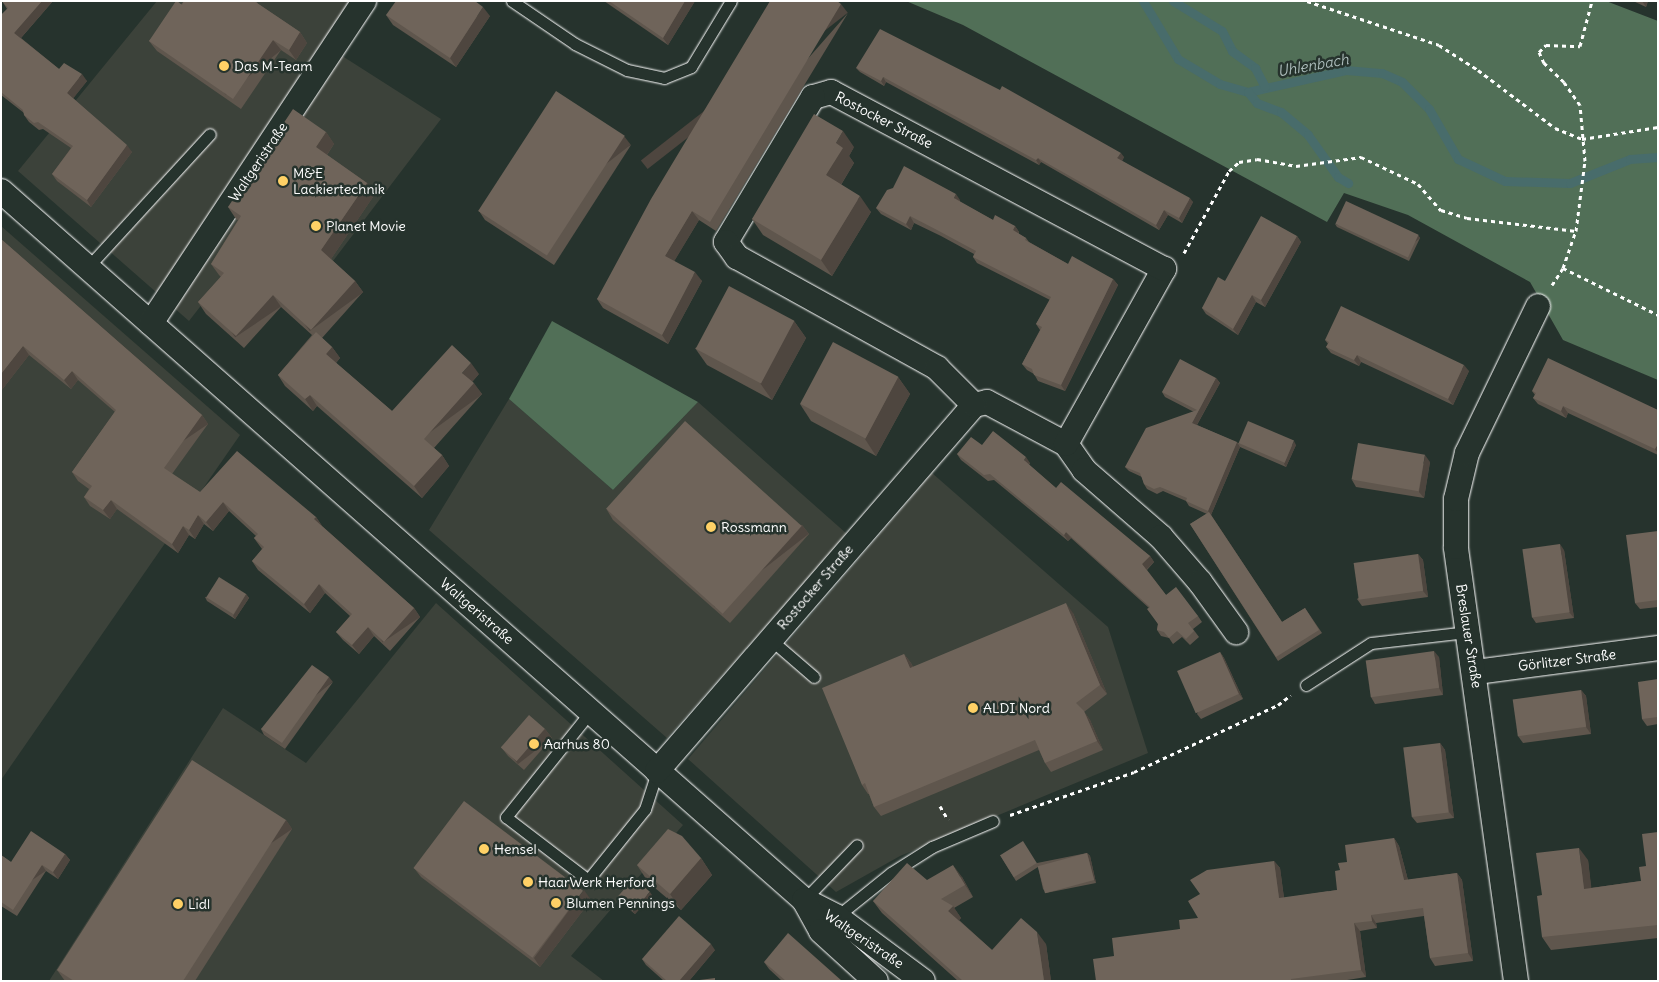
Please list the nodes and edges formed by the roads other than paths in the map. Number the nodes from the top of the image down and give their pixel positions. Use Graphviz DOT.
graph roads {
  1 [pos="364,1"];
  2 [pos="512,1"];
  3 [pos="731,1"];
  4 [pos="210,134"];
  5 [pos="1,191"];
  6 [pos="88,267"];
  7 [pos="1538,306"];
  8 [pos="151,323"];
  9 [pos="974,405"];
  10 [pos="1066,444"];
  11 [pos="1236,632"];
  12 [pos="1468,632"];
  13 [pos="770,639"];
  14 [pos="1658,648"];
  15 [pos="1476,672"];
  16 [pos="814,677"];
  17 [pos="1306,685"];
  18 [pos="591,711"];
  19 [pos="657,770"];
  20 [pos="993,821"];
  21 [pos="857,844"];
  22 [pos="804,900"];
  23 [pos="829,924"];
  24 [pos="876,981"];
  25 [pos="924,981"];
  26 [pos="1516,981"];
  1 -- 8 [label="street, Waltgeristraße"];
  2 -- 3 [label="lane"];
  4 -- 6 [label="lane"];
  5 -- 6 [label="street, Waltgeristraße"];
  6 -- 8 [label="street, Waltgeristraße"];
  7 -- 12 [label="street, Breslauer Straße"];
  8 -- 18 [label="street, Waltgeristraße"];
  9 -- 10 [label="street"];
  9 -- 10 [label="street, Rostocker Straße"];
  9 -- 13 [label="street, Rostocker Straße"];
  10 -- 11 [label="street"];
  12 -- 15 [label="street, Breslauer Straße"];
  12 -- 17 [label="lane"];
  13 -- 16 [label="lane"];
  13 -- 19 [label="street, Rostocker Straße"];
  14 -- 15 [label="street, Görlitzer Straße"];
  15 -- 26 [label="street, Breslauer Straße"];
  18 -- 19 [label="street, Waltgeristraße"];
  18 -- 19 [label="lane"];
  19 -- 22 [label="street, Waltgeristraße"];
  20 -- 23 [label="lane"];
  21 -- 22 [label="lane"];
  22 -- 23 [label="street, Waltgeristraße"];
  23 -- 24 [label="street, Waltgeristraße"];
  23 -- 25 [label="street, Waltgeristraße"];
}
